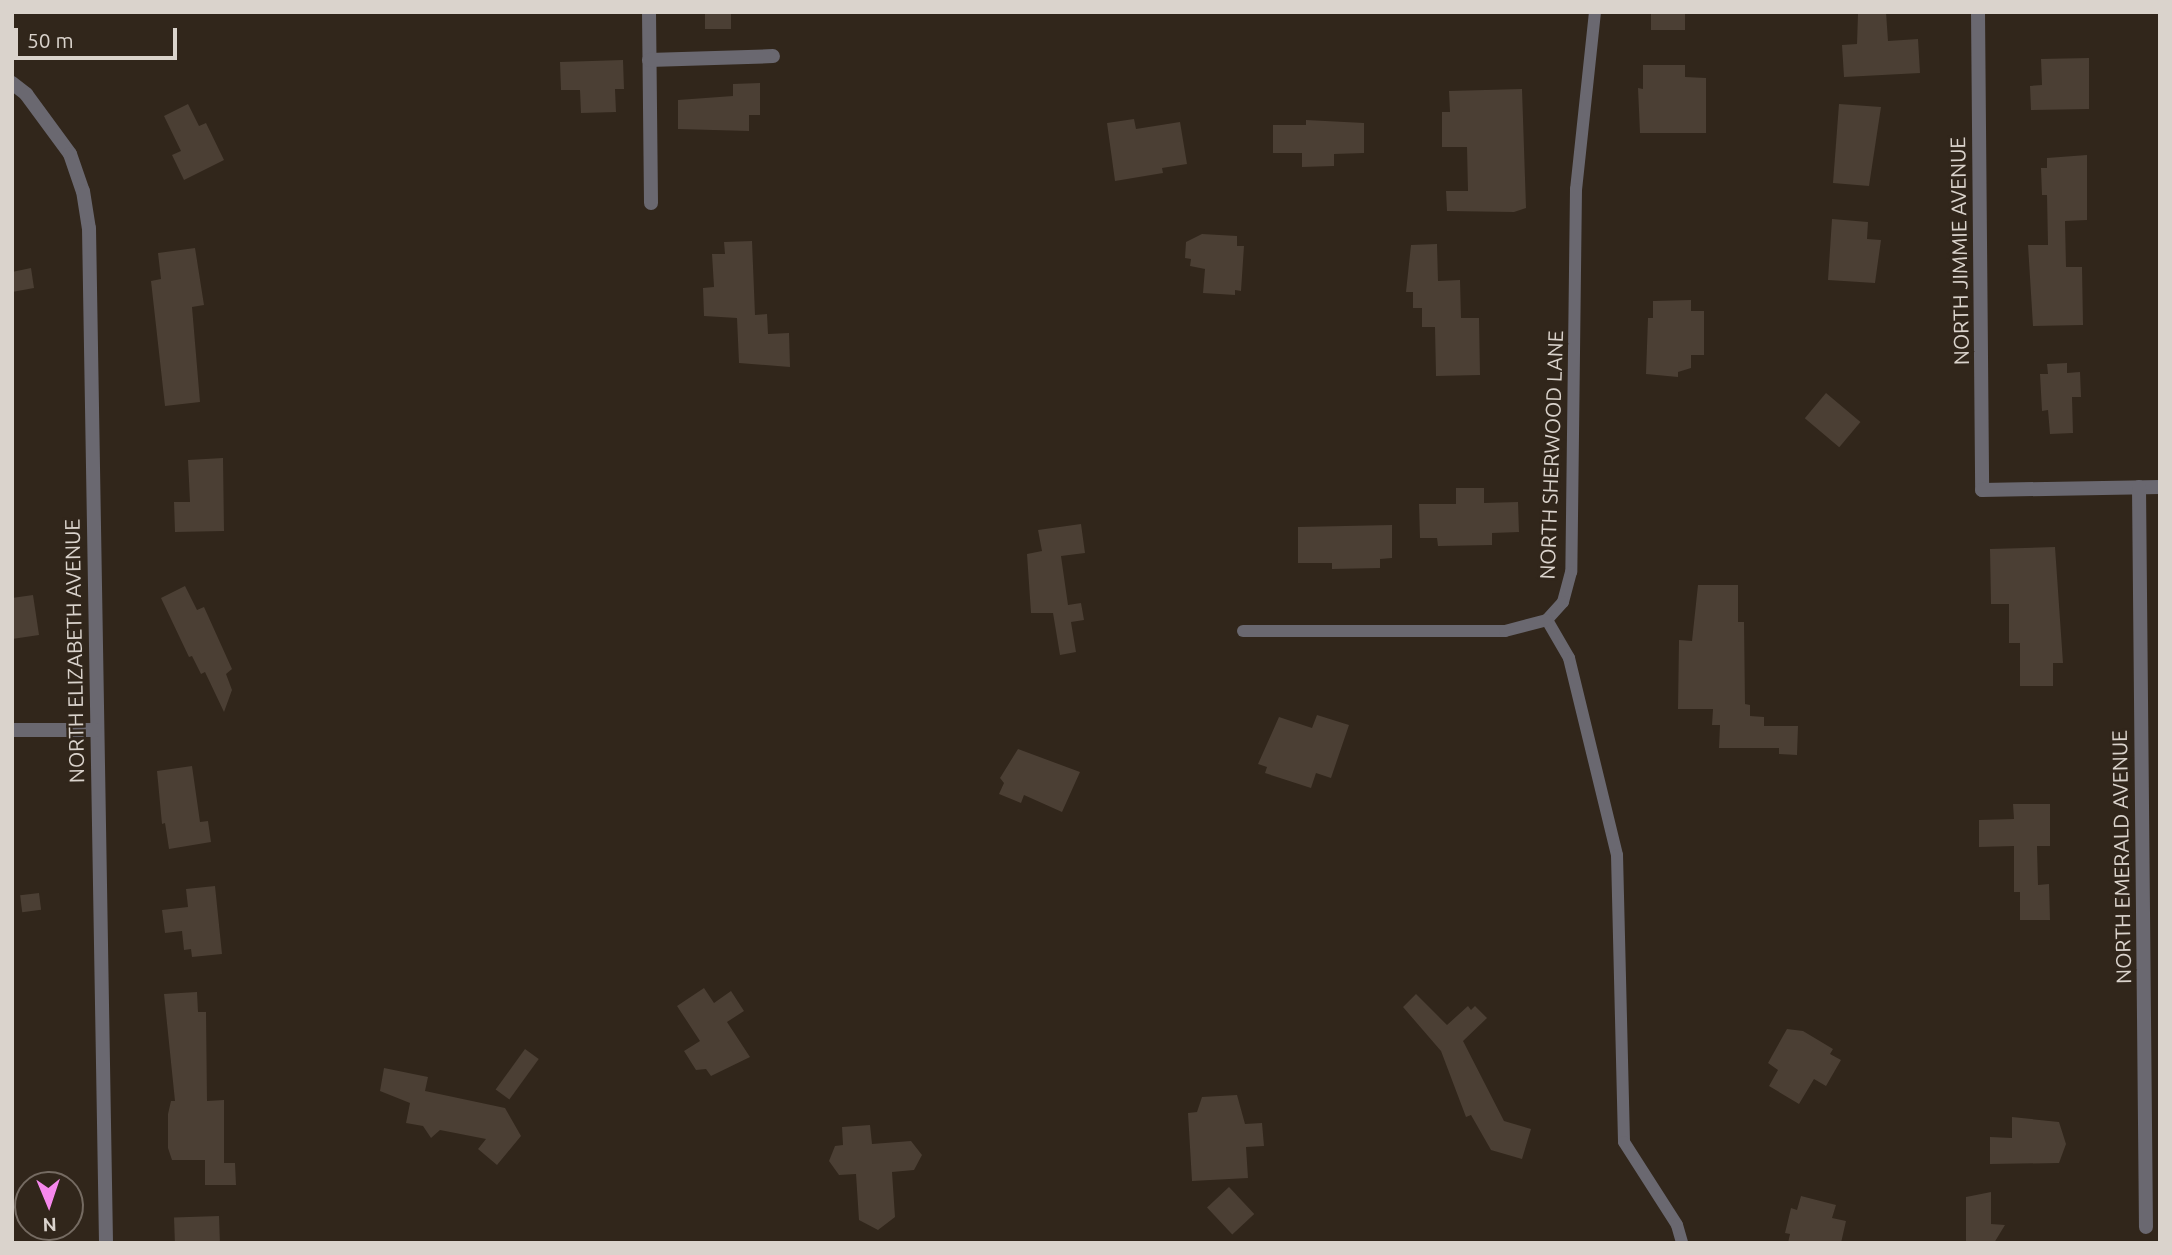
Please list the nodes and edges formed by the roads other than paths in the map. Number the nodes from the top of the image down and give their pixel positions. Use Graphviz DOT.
graph roads {
  1 [pos="649,12"];
  2 [pos="1595,12"];
  3 [pos="1978,12"];
  4 [pos="774,56"];
  5 [pos="649,60"];
  6 [pos="12,83"];
  7 [pos="652,202"];
  8 [pos="2139,487"];
  9 [pos="2160,487"];
  10 [pos="1547,620"];
  11 [pos="1243,631"];
  12 [pos="12,730"];
  13 [pos="96,730"];
  14 [pos="2146,1227"];
  15 [pos="106,1243"];
  16 [pos="1682,1243"];
  1 -- 5 [label="street"];
  2 -- 10 [label="lane, NORTH SHERWOOD LANE"];
  3 -- 8 [label="street, NORTH JIMMIE AVENUE"];
  4 -- 5 [label="street"];
  5 -- 7 [label="street"];
  6 -- 13 [label="street, NORTH ELIZABETH AVENUE"];
  8 -- 9 [label="street"];
  8 -- 14 [label="street, NORTH EMERALD AVENUE"];
  10 -- 11 [label="lane"];
  10 -- 16 [label="lane"];
  12 -- 13 [label="street"];
  13 -- 15 [label="street, NORTH ELIZABETH AVENUE"];
}
